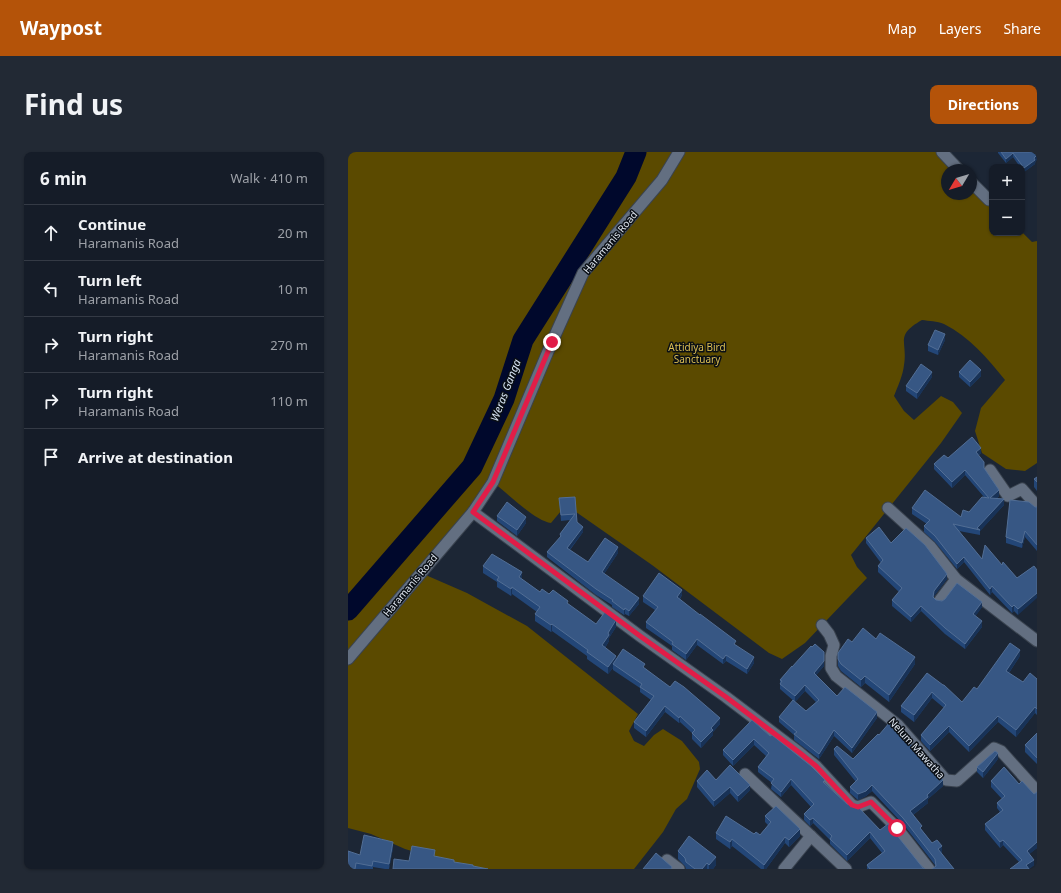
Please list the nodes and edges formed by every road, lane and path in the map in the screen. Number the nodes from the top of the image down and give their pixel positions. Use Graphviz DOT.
graph roads {
  1 [pos="679,152"];
  2 [pos="942,152"];
  3 [pos="954,164"];
  4 [pos="977,188"];
  5 [pos="989,200"];
  6 [pos="990,470"];
  7 [pos="1037,506"];
  8 [pos="888,508"];
  9 [pos="473,512"];
  10 [pos="956,579"];
  11 [pos="940,600"];
  12 [pos="822,625"];
  13 [pos="1037,641"];
  14 [pos="348,659"];
  15 [pos="745,774"];
  16 [pos="1037,791"];
  17 [pos="811,836"];
  18 [pos="667,860"];
  19 [pos="679,869"];
  20 [pos="784,869"];
  21 [pos="846,869"];
  22 [pos="929,869"];
  1 -- 9 [label="street, Haramanis Road"];
  2 -- 3 [label="street"];
  4 -- 5 [label="street"];
  6 -- 7 [label="street"];
  8 -- 10 [label="street"];
  9 -- 14 [label="street, Haramanis Road"];
  9 -- 22 [label="street"];
  10 -- 11 [label="street"];
  10 -- 13 [label="street"];
  12 -- 16 [label="street, Nelum Mawatha"];
  15 -- 17 [label="street"];
  17 -- 20 [label="street"];
  17 -- 21 [label="street"];
  18 -- 19 [label="street"];
}
